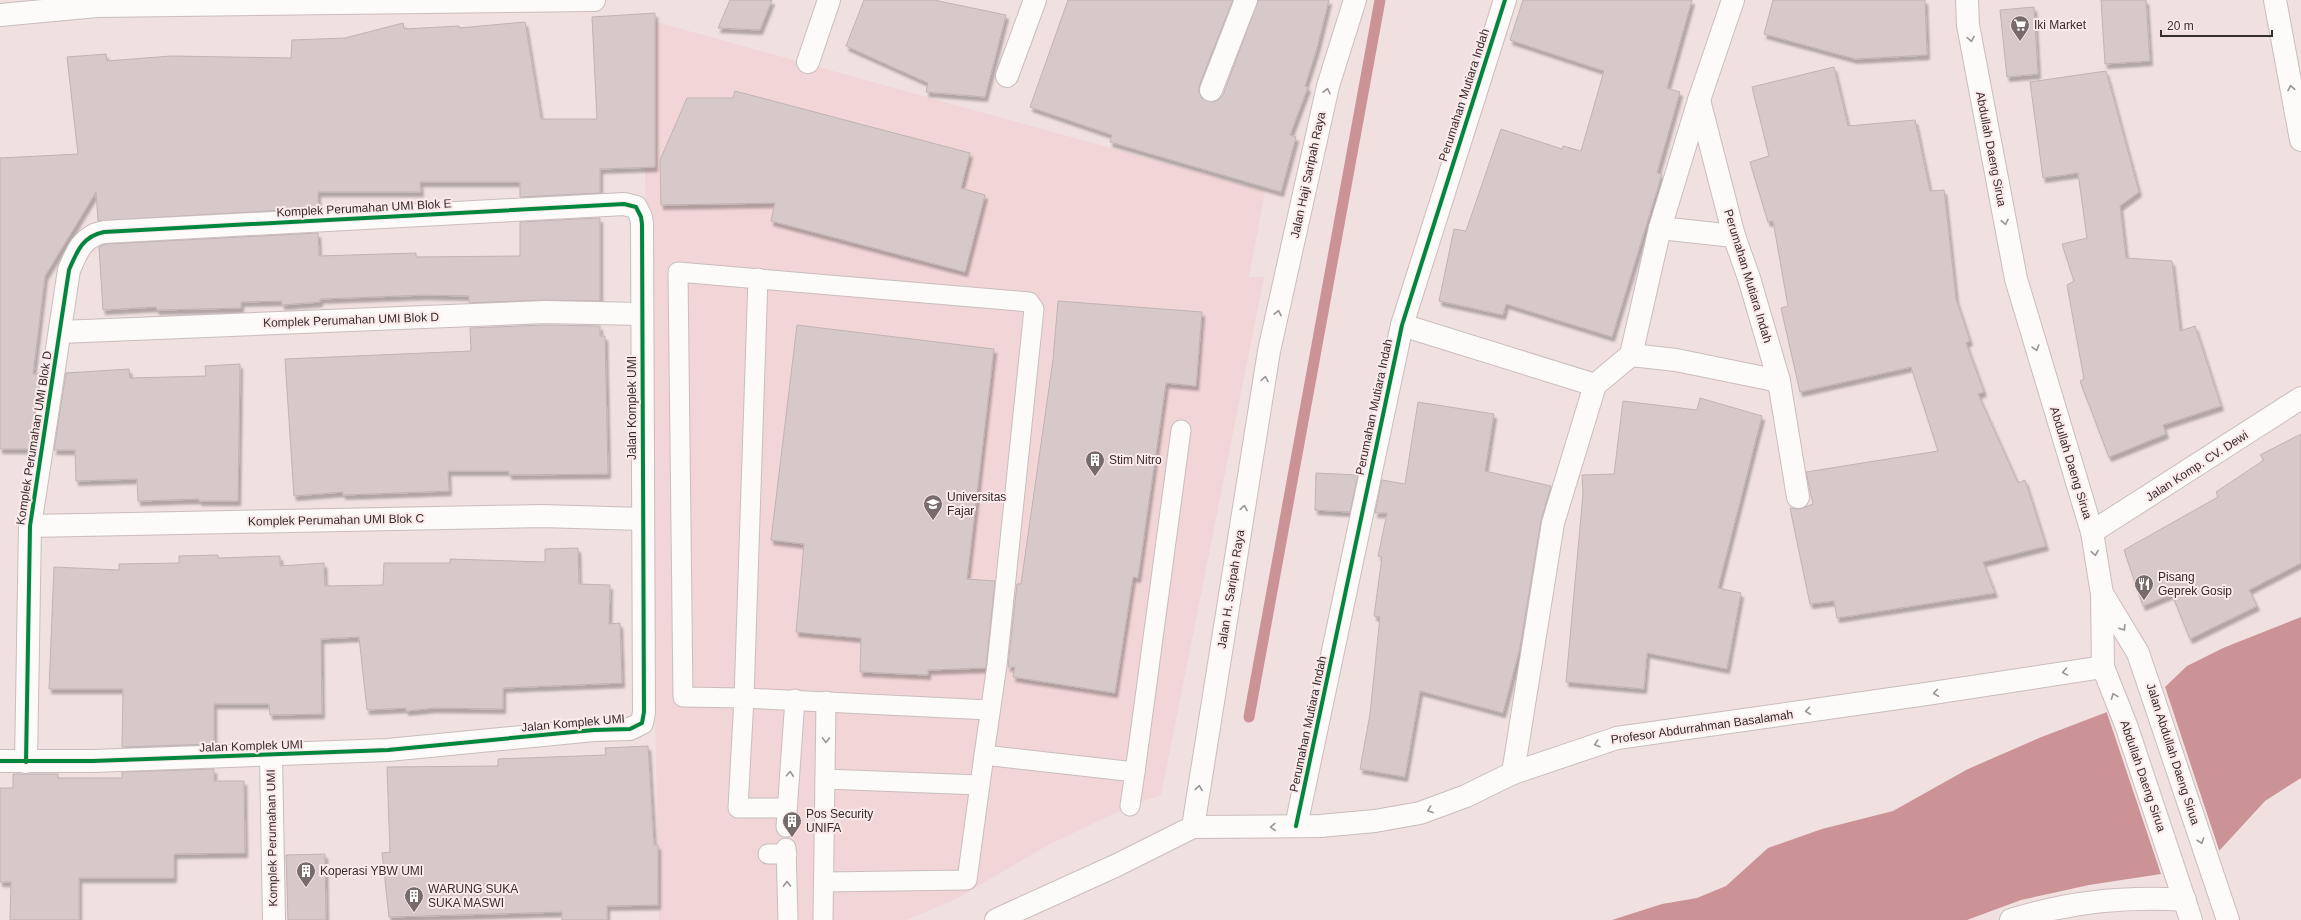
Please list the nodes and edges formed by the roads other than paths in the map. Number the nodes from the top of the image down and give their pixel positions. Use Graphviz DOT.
graph roads {
  1 [pos="594,0"];
  2 [pos="828,0"];
  3 [pos="1036,0"];
  4 [pos="1246,0"];
  5 [pos="1355,0"];
  6 [pos="1505,0"];
  7 [pos="1733,0"];
  8 [pos="1967,0"];
  9 [pos="2275,0"];
  10 [pos="98,3"];
  11 [pos="0,15"];
  12 [pos="808,62"];
  13 [pos="1007,76"];
  14 [pos="1210,90"];
  15 [pos="1699,100"];
  16 [pos="2301,140"];
  17 [pos="624,204"];
  18 [pos="1660,228"];
  19 [pos="104,232"];
  20 [pos="1734,236"];
  21 [pos="758,278"];
  22 [pos="642,314"];
  23 [pos="1402,325"];
  24 [pos="60,332"];
  25 [pos="1269,351"];
  26 [pos="1631,355"];
  27 [pos="1779,381"];
  28 [pos="1595,385"];
  29 [pos="2301,398"];
  30 [pos="1181,430"];
  31 [pos="1798,497"];
  32 [pos="642,519"];
  33 [pos="30,526"];
  34 [pos="2092,532"];
  35 [pos="2102,594"];
  36 [pos="2103,667"];
  37 [pos="744,698"];
  38 [pos="795,699"];
  39 [pos="826,701"];
  40 [pos="989,710"];
  41 [pos="984,755"];
  42 [pos="271,756"];
  43 [pos="0,761"];
  44 [pos="26,762"];
  45 [pos="1135,772"];
  46 [pos="1513,773"];
  47 [pos="826,779"];
  48 [pos="979,785"];
  49 [pos="1130,806"];
  50 [pos="787,808"];
  51 [pos="1296,826"];
  52 [pos="786,827"];
  53 [pos="1193,827"];
  54 [pos="780,852"];
  55 [pos="824,882"];
  56 [pos="2188,910"];
  57 [pos="274,920"];
  58 [pos="788,920"];
  59 [pos="823,920"];
  60 [pos="996,920"];
  61 [pos="2011,920"];
  62 [pos="2228,920"];
  1 -- 10 [label="street"];
  2 -- 12 [label="street"];
  3 -- 13 [label="street"];
  4 -- 14 [label="street"];
  25 -- 5 [label="street, Jalan Haji Saripah Raya, one-way"];
  6 -- 23 [label="street, Perumahan Mutiara Indah"];
  7 -- 15 [label="street"];
  8 -- 34 [label="street, Abdullah Daeng Sirua, one-way"];
  16 -- 9 [label="street, one-way"];
  10 -- 11 [label="street"];
  15 -- 18 [label="street"];
  15 -- 20 [label="street, Perumahan Mutiara Indah"];
  17 -- 19 [label="street, Komplek Perumahan UMI Blok E"];
  17 -- 22 [label="street, Jalan Komplek UMI"];
  18 -- 20 [label="street"];
  18 -- 26 [label="street"];
  19 -- 24 [label="street, Komplek Perumahan UMI Blok D"];
  20 -- 27 [label="street, Perumahan Mutiara Indah"];
  21 -- 37 [label="lane"];
  21 -- 37 [label="lane"];
  21 -- 40 [label="lane"];
  22 -- 24 [label="street, Komplek Perumahan UMI Blok D"];
  22 -- 32 [label="street, Jalan Komplek UMI"];
  23 -- 28 [label="street, Perumahan Mutiara Indah"];
  23 -- 51 [label="street, Perumahan Mutiara Indah"];
  24 -- 33 [label="street, Komplek Perumahan UMI Blok D"];
  53 -- 25 [label="street, Jalan H. Saripah Raya, one-way"];
  26 -- 27 [label="street"];
  26 -- 28 [label="street"];
  27 -- 31 [label="street, Perumahan Mutiara Indah"];
  28 -- 46 [label="street"];
  29 -- 34 [label="street, Jalan Komp. CV. Dewi"];
  30 -- 45 [label="lane"];
  32 -- 33 [label="street, Komplek Perumahan UMI Blok C"];
  32 -- 42 [label="street, Jalan Komplek UMI"];
  33 -- 44 [label="street, Komplek Perumahan UMI Blok D"];
  34 -- 35 [label="street, Abdullah Daeng Sirua, one-way"];
  35 -- 36 [label="street, Abdullah Daeng Sirua"];
  35 -- 62 [label="street, Jalan Abdullah Daeng Sirua, one-way"];
  36 -- 46 [label="street, Profesor Abdurrahman Basalamah, one-way"];
  56 -- 36 [label="street, Abdullah Daeng Sirua, one-way"];
  37 -- 38 [label="lane"];
  37 -- 50 [label="lane"];
  38 -- 39 [label="lane"];
  50 -- 38 [label="lane, one-way"];
  39 -- 40 [label="lane"];
  39 -- 47 [label="lane, one-way"];
  40 -- 41 [label="lane"];
  41 -- 45 [label="lane"];
  41 -- 48 [label="lane"];
  42 -- 44 [label="street, Jalan Komplek UMI"];
  42 -- 57 [label="street, Komplek Perumahan UMI"];
  43 -- 44 [label="street, Jalan Komplek UMI"];
  45 -- 49 [label="lane"];
  46 -- 51 [label="street, Profesor Abdurrahman Basalamah, one-way"];
  47 -- 48 [label="lane"];
  47 -- 55 [label="lane"];
  48 -- 55 [label="lane"];
  50 -- 52 [label="lane"];
  51 -- 53 [label="street, Profesor Abdurrahman Basalamah, one-way"];
  53 -- 60 [label="street"];
  58 -- 54 [label="lane, one-way"];
  55 -- 59 [label="lane"];
  56 -- 61 [label="street"];
}
